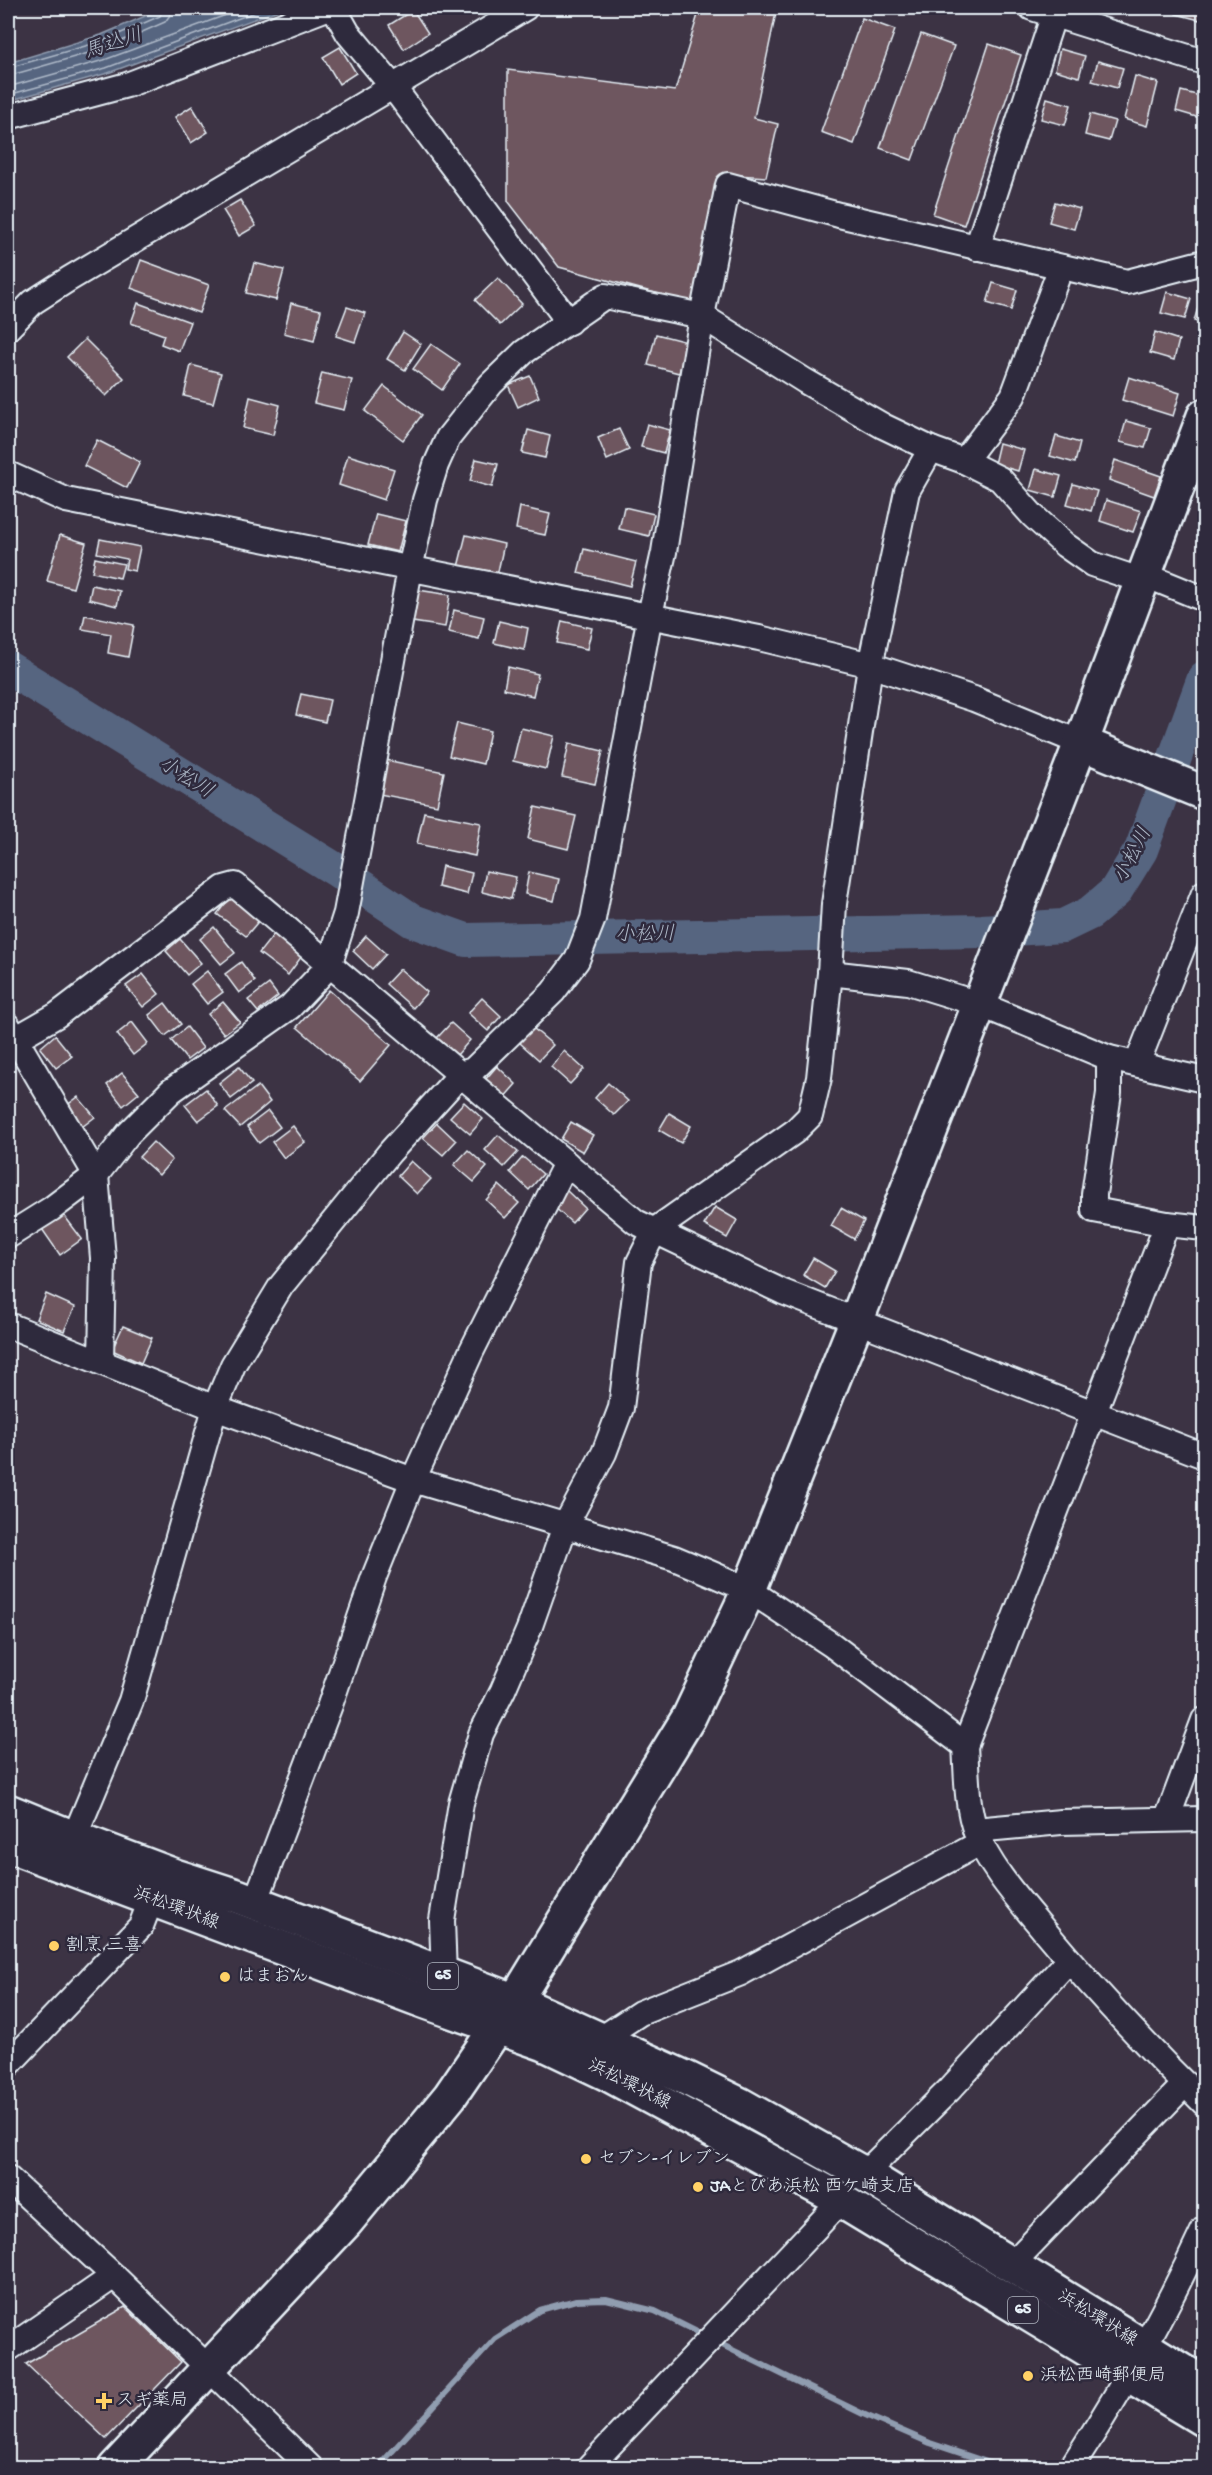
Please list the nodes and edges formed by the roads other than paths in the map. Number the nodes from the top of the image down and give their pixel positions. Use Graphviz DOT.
graph roads {
  1 [pos="327,8"];
  2 [pos="334,8"];
  3 [pos="525,8"];
  4 [pos="1047,10"];
  5 [pos="1204,62"];
  6 [pos="393,87"];
  7 [pos="8,117"];
  8 [pos="977,248"];
  9 [pos="1204,262"];
  10 [pos="1061,267"];
  11 [pos="702,316"];
  12 [pos="569,322"];
  13 [pos="8,328"];
  14 [pos="1204,416"];
  15 [pos="931,449"];
  16 [pos="964,461"];
  17 [pos="8,474"];
  18 [pos="410,569"];
  19 [pos="1144,578"];
  20 [pos="1204,599"];
  21 [pos="650,615"];
  22 [pos="870,666"];
  23 [pos="1081,743"];
  24 [pos="1180,783"];
  25 [pos="1204,893"];
  26 [pos="831,964"];
  27 [pos="329,966"];
  28 [pos="979,1004"];
  29 [pos="10,1036"];
  30 [pos="1109,1058"];
  31 [pos="1137,1064"];
  32 [pos="461,1074"];
  33 [pos="1204,1080"];
  34 [pos="566,1163"];
  35 [pos="96,1175"];
  36 [pos="1167,1224"];
  37 [pos="1204,1227"];
  38 [pos="655,1230"];
  39 [pos="8,1236"];
  40 [pos="856,1322"];
  41 [pos="8,1325"];
  42 [pos="101,1361"];
  43 [pos="215,1408"];
  44 [pos="1093,1414"];
  45 [pos="1204,1456"];
  46 [pos="413,1480"];
  47 [pos="565,1526"];
  48 [pos="749,1590"];
  49 [pos="1204,1720"];
  50 [pos="965,1746"];
  51 [pos="8,1811"];
  52 [pos="1167,1819"];
  53 [pos="1204,1819"];
  54 [pos="977,1836"];
  55 [pos="74,1838"];
  56 [pos="8,1845"];
  57 [pos="151,1900"];
  58 [pos="255,1903"];
  59 [pos="1069,1960"];
  60 [pos="444,1976"];
  61 [pos="514,2001"];
  62 [pos="497,2028"];
  63 [pos="599,2040"];
  64 [pos="8,2065"];
  65 [pos="1185,2084"];
  66 [pos="1204,2103"];
  67 [pos="864,2174"];
  68 [pos="8,2178"];
  69 [pos="842,2200"];
  70 [pos="1204,2229"];
  71 [pos="1010,2266"];
  72 [pos="114,2276"];
  73 [pos="8,2349"];
  74 [pos="1136,2361"];
  75 [pos="208,2368"];
  76 [pos="1204,2384"];
  77 [pos="1204,2420"];
  78 [pos="115,2468"];
  79 [pos="311,2468"];
  80 [pos="588,2468"];
  81 [pos="1071,2468"];
  1 -- 7 [label="street"];
  2 -- 6 [label="street"];
  3 -- 6 [label="street"];
  4 -- 5 [label="street"];
  4 -- 8 [label="street"];
  6 -- 12 [label="street"];
  6 -- 13 [label="street"];
  8 -- 10 [label="street"];
  8 -- 11 [label="street"];
  9 -- 10 [label="street"];
  10 -- 16 [label="street"];
  11 -- 12 [label="street"];
  11 -- 15 [label="street"];
  11 -- 21 [label="street"];
  12 -- 18 [label="street"];
  14 -- 19 [label="main road"];
  15 -- 16 [label="street"];
  15 -- 22 [label="street"];
  16 -- 19 [label="street"];
  17 -- 18 [label="street"];
  18 -- 21 [label="street"];
  18 -- 27 [label="street"];
  19 -- 20 [label="street"];
  19 -- 23 [label="main road"];
  21 -- 22 [label="street"];
  21 -- 32 [label="street"];
  22 -- 23 [label="street"];
  22 -- 26 [label="street"];
  23 -- 24 [label="main road"];
  23 -- 28 [label="main road"];
  25 -- 31 [label="street"];
  26 -- 28 [label="street"];
  26 -- 38 [label="street"];
  27 -- 29 [label="street"];
  27 -- 32 [label="street"];
  27 -- 35 [label="street"];
  28 -- 30 [label="street"];
  28 -- 40 [label="main road"];
  29 -- 35 [label="street"];
  30 -- 31 [label="street"];
  30 -- 36 [label="street"];
  31 -- 33 [label="street"];
  32 -- 34 [label="street"];
  32 -- 43 [label="street"];
  34 -- 38 [label="street"];
  34 -- 46 [label="street"];
  35 -- 39 [label="street"];
  35 -- 42 [label="street"];
  36 -- 37 [label="street"];
  36 -- 44 [label="street"];
  38 -- 40 [label="street"];
  38 -- 47 [label="street"];
  40 -- 44 [label="street"];
  40 -- 48 [label="main road"];
  41 -- 42 [label="street"];
  42 -- 43 [label="street"];
  43 -- 46 [label="street"];
  43 -- 55 [label="street"];
  44 -- 45 [label="street"];
  44 -- 50 [label="street"];
  46 -- 47 [label="street"];
  46 -- 58 [label="street"];
  47 -- 48 [label="street"];
  47 -- 60 [label="street"];
  48 -- 50 [label="street"];
  48 -- 61 [label="main road"];
  49 -- 52 [label="street"];
  50 -- 54 [label="street"];
  51 -- 55 [label="main road, 浜松環状線 / 65"];
  52 -- 53 [label="street"];
  52 -- 54 [label="street"];
  54 -- 59 [label="street"];
  54 -- 63 [label="street"];
  55 -- 58 [label="main road, 浜松環状線 / 65"];
  56 -- 57 [label="main road, 浜松環状線 / 65"];
  57 -- 62 [label="main road, 浜松環状線 / 65"];
  57 -- 64 [label="street"];
  58 -- 60 [label="main road, 浜松環状線 / 65"];
  59 -- 65 [label="street"];
  59 -- 67 [label="street"];
  60 -- 61 [label="main road, 浜松環状線 / 65"];
  61 -- 62 [label="main road"];
  61 -- 63 [label="main road, 浜松環状線 / 65"];
  62 -- 69 [label="main road, 浜松環状線 / 65"];
  62 -- 75 [label="main road"];
  63 -- 67 [label="main road, 浜松環状線 / 65"];
  65 -- 66 [label="street"];
  65 -- 71 [label="street"];
  67 -- 71 [label="main road, 浜松環状線 / 65"];
  68 -- 72 [label="street"];
  69 -- 74 [label="main road, 浜松環状線 / 65"];
  69 -- 80 [label="street"];
  70 -- 74 [label="street"];
  71 -- 74 [label="main road, 浜松環状線 / 65"];
  72 -- 73 [label="street"];
  72 -- 75 [label="street"];
  74 -- 76 [label="main road, 浜松環状線 / 65"];
  74 -- 77 [label="main road, 浜松環状線 / 65"];
  74 -- 81 [label="street"];
  75 -- 78 [label="main road"];
  75 -- 79 [label="street"];
}
